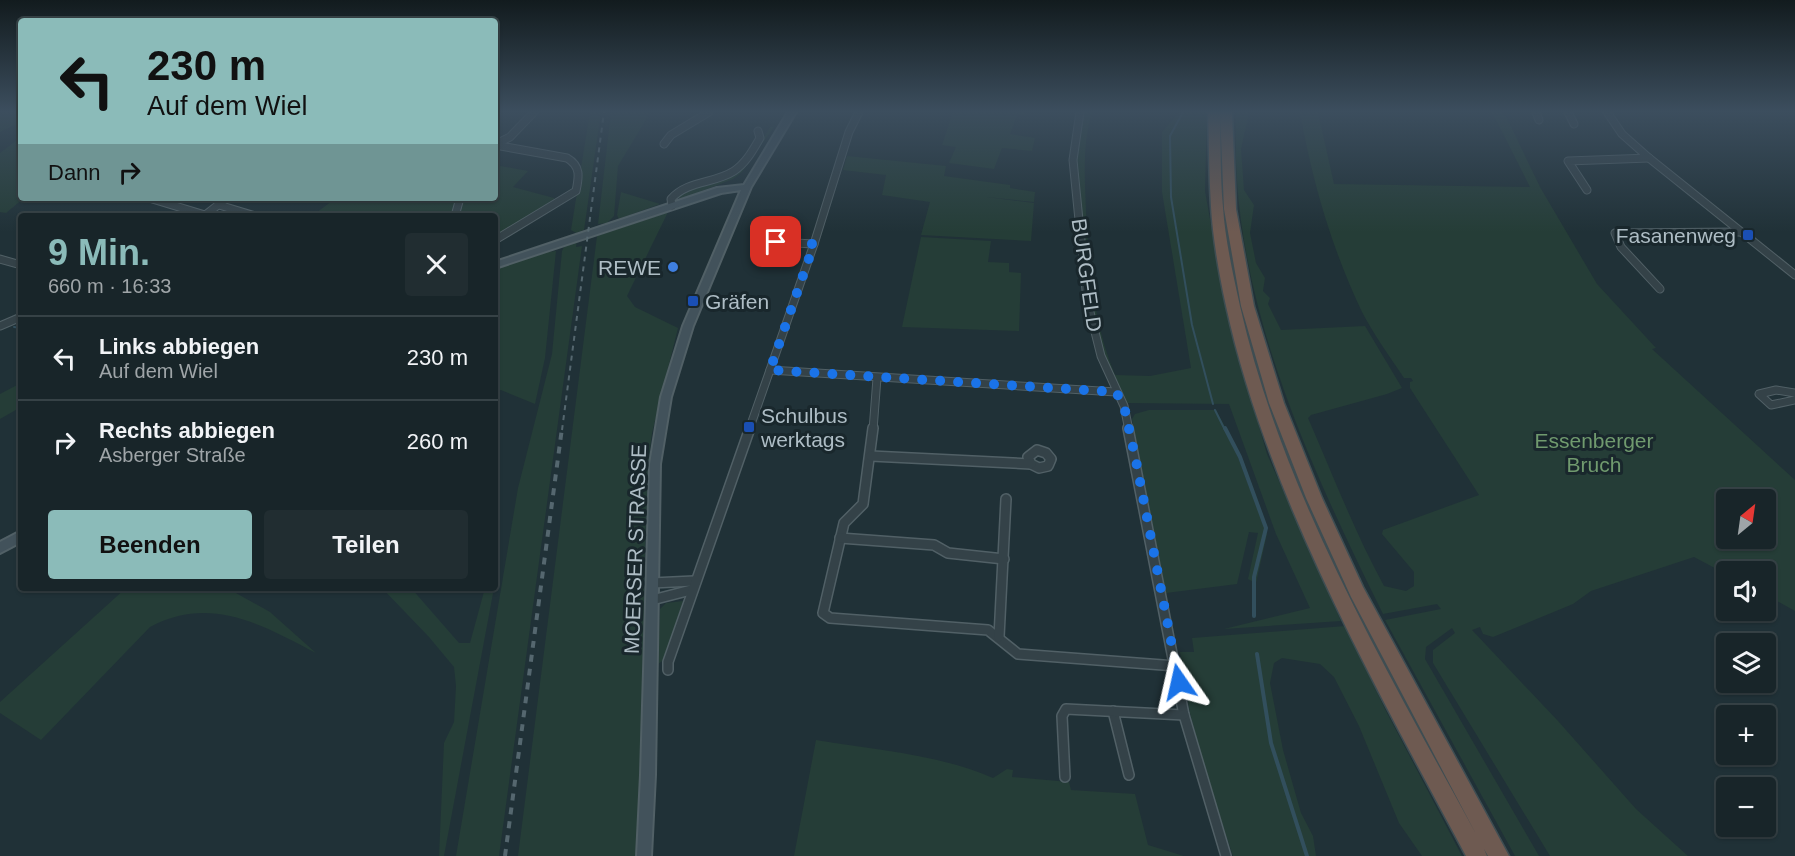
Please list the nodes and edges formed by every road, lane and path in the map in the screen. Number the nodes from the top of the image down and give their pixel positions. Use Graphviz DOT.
graph roads {
  1 [pos="536,152"];
  2 [pos="751,152"];
  3 [pos="768,152"];
  4 [pos="843,152"];
  5 [pos="1074,152"];
  6 [pos="1215,152"];
  7 [pos="1227,152"];
  8 [pos="1642,152"];
  9 [pos="1649,158"];
  10 [pos="747,187"];
  11 [pos="1587,190"];
  12 [pos="158,201"];
  13 [pos="224,201"];
  14 [pos="219,205"];
  15 [pos="672,206"];
  16 [pos="196,213"];
  17 [pos="209,213"];
  18 [pos="245,213"];
  19 [pos="1740,232"];
  20 [pos="498,238"];
  21 [pos="776,242"];
  22 [pos="814,244"];
  23 [pos="0,259"];
  24 [pos="18,264"];
  25 [pos="498,264"];
  26 [pos="1795,275"];
  27 [pos="1660,289"];
  28 [pos="18,318"];
  29 [pos="0,326"];
  30 [pos="770,370"];
  31 [pos="877,378"];
  32 [pos="1116,392"];
  33 [pos="1795,393"];
  34 [pos="1795,400"];
  35 [pos="872,456"];
  36 [pos="1031,464"];
  37 [pos="1006,499"];
  38 [pos="18,538"];
  39 [pos="840,538"];
  40 [pos="0,548"];
  41 [pos="1004,559"];
  42 [pos="652,583"];
  43 [pos="693,585"];
  44 [pos="652,600"];
  45 [pos="999,637"];
  46 [pos="1176,666"];
  47 [pos="668,670"];
  48 [pos="1113,711"];
  49 [pos="1184,715"];
  50 [pos="1129,775"];
  51 [pos="1065,777"];
  52 [pos="644,856"];
  53 [pos="1226,856"];
  54 [pos="1477,856"];
  55 [pos="1499,856"];
  1 -- 20 [label="street"];
  2 -- 15 [label="street"];
  3 -- 10 [label="street, MOERSER STRASSE"];
  4 -- 22 [label="street"];
  5 -- 32 [label="street, BURGFELD"];
  6 -- 54 [label="highway"];
  7 -- 55 [label="highway"];
  8 -- 9 [label="street"];
  9 -- 11 [label="street"];
  9 -- 19 [label="street"];
  10 -- 15 [label="street"];
  10 -- 42 [label="street, MOERSER STRASSE"];
  12 -- 16 [label="street"];
  13 -- 14 [label="street"];
  14 -- 17 [label="street"];
  14 -- 18 [label="street"];
  15 -- 25 [label="street"];
  19 -- 26 [label="street"];
  19 -- 27 [label="street"];
  21 -- 22 [label="street"];
  22 -- 30 [label="street"];
  23 -- 24 [label="street"];
  28 -- 29 [label="street"];
  30 -- 31 [label="street"];
  30 -- 43 [label="street"];
  31 -- 32 [label="street"];
  31 -- 35 [label="street"];
  32 -- 46 [label="street, BURGFELD"];
  33 -- 34 [label="street"];
  35 -- 36 [label="street"];
  35 -- 39 [label="street"];
  37 -- 41 [label="street"];
  38 -- 40 [label="street"];
  39 -- 41 [label="street"];
  39 -- 45 [label="street"];
  41 -- 45 [label="street"];
  42 -- 43 [label="street"];
  42 -- 44 [label="street, MOERSER STRASSE"];
  43 -- 44 [label="street"];
  43 -- 47 [label="street"];
  44 -- 52 [label="street, MOERSER STRASSE"];
  45 -- 46 [label="street"];
  46 -- 49 [label="street, BURGFELD"];
  48 -- 49 [label="street"];
  48 -- 50 [label="street"];
  48 -- 51 [label="street"];
  49 -- 53 [label="street, BURGFELD"];
}
